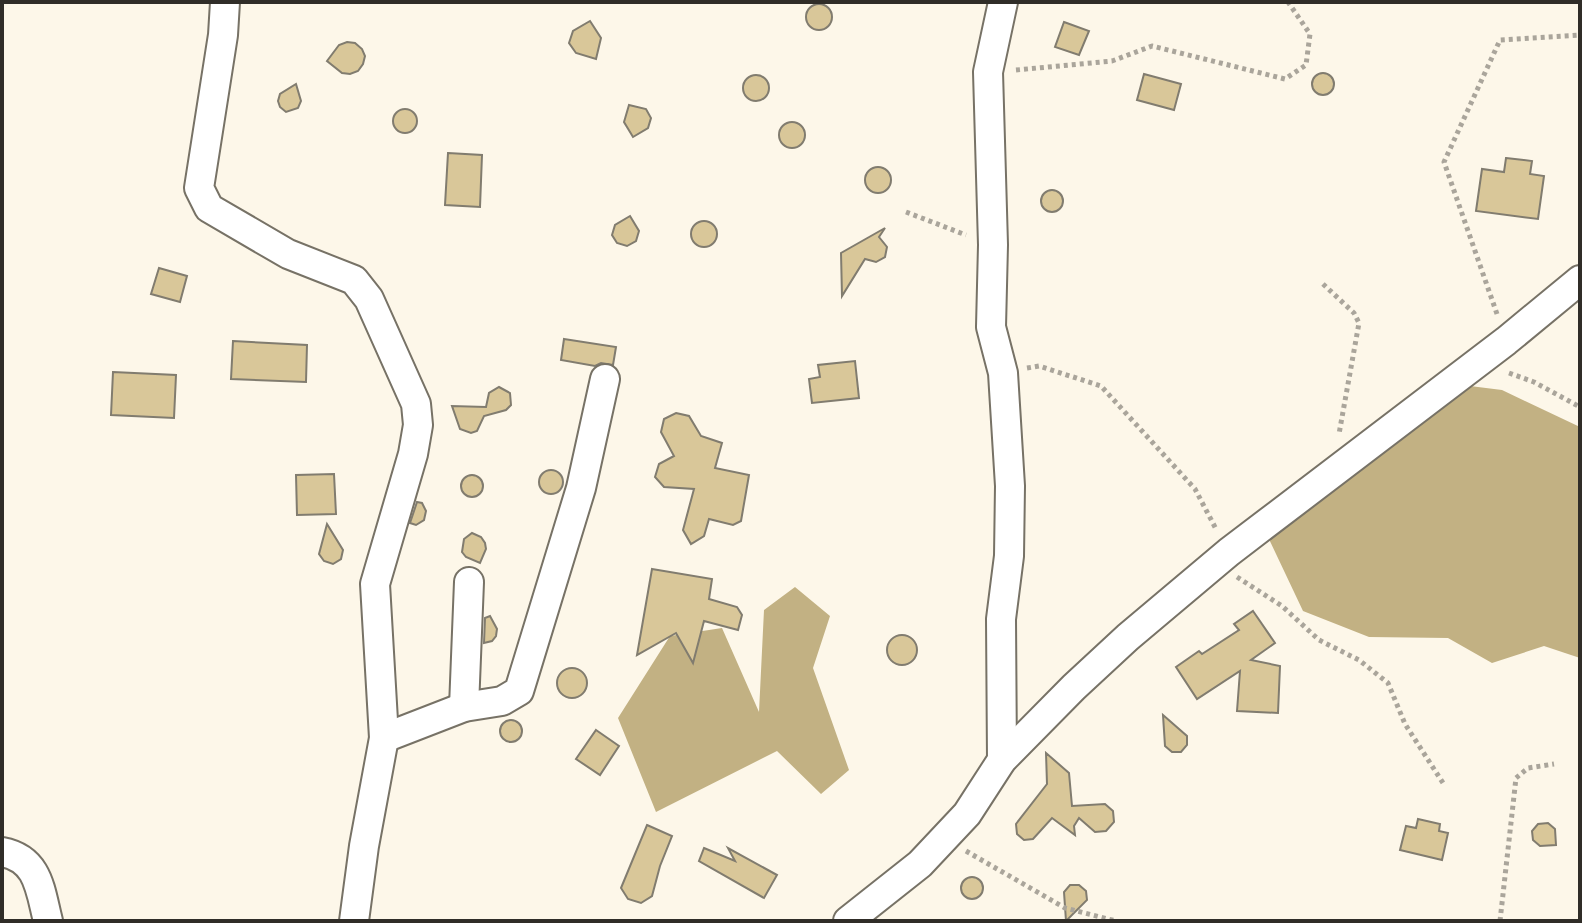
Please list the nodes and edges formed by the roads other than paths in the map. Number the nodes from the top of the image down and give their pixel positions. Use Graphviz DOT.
graph roads {
  1 [pos="225,2"];
  2 [pos="1003,2"];
  3 [pos="1580,280"];
  4 [pos="605,379"];
  5 [pos="469,582"];
  6 [pos="464,707"];
  7 [pos="384,738"];
  8 [pos="1002,760"];
  9 [pos="2,852"];
  10 [pos="48,921"];
  11 [pos="354,921"];
  12 [pos="848,921"];
  1 -- 7 [label="street"];
  2 -- 8 [label="street"];
  3 -- 8 [label="street"];
  4 -- 6 [label="street"];
  5 -- 6 [label="street"];
  6 -- 7 [label="street"];
  7 -- 11 [label="street"];
  8 -- 12 [label="street"];
  9 -- 10 [label="street"];
}
